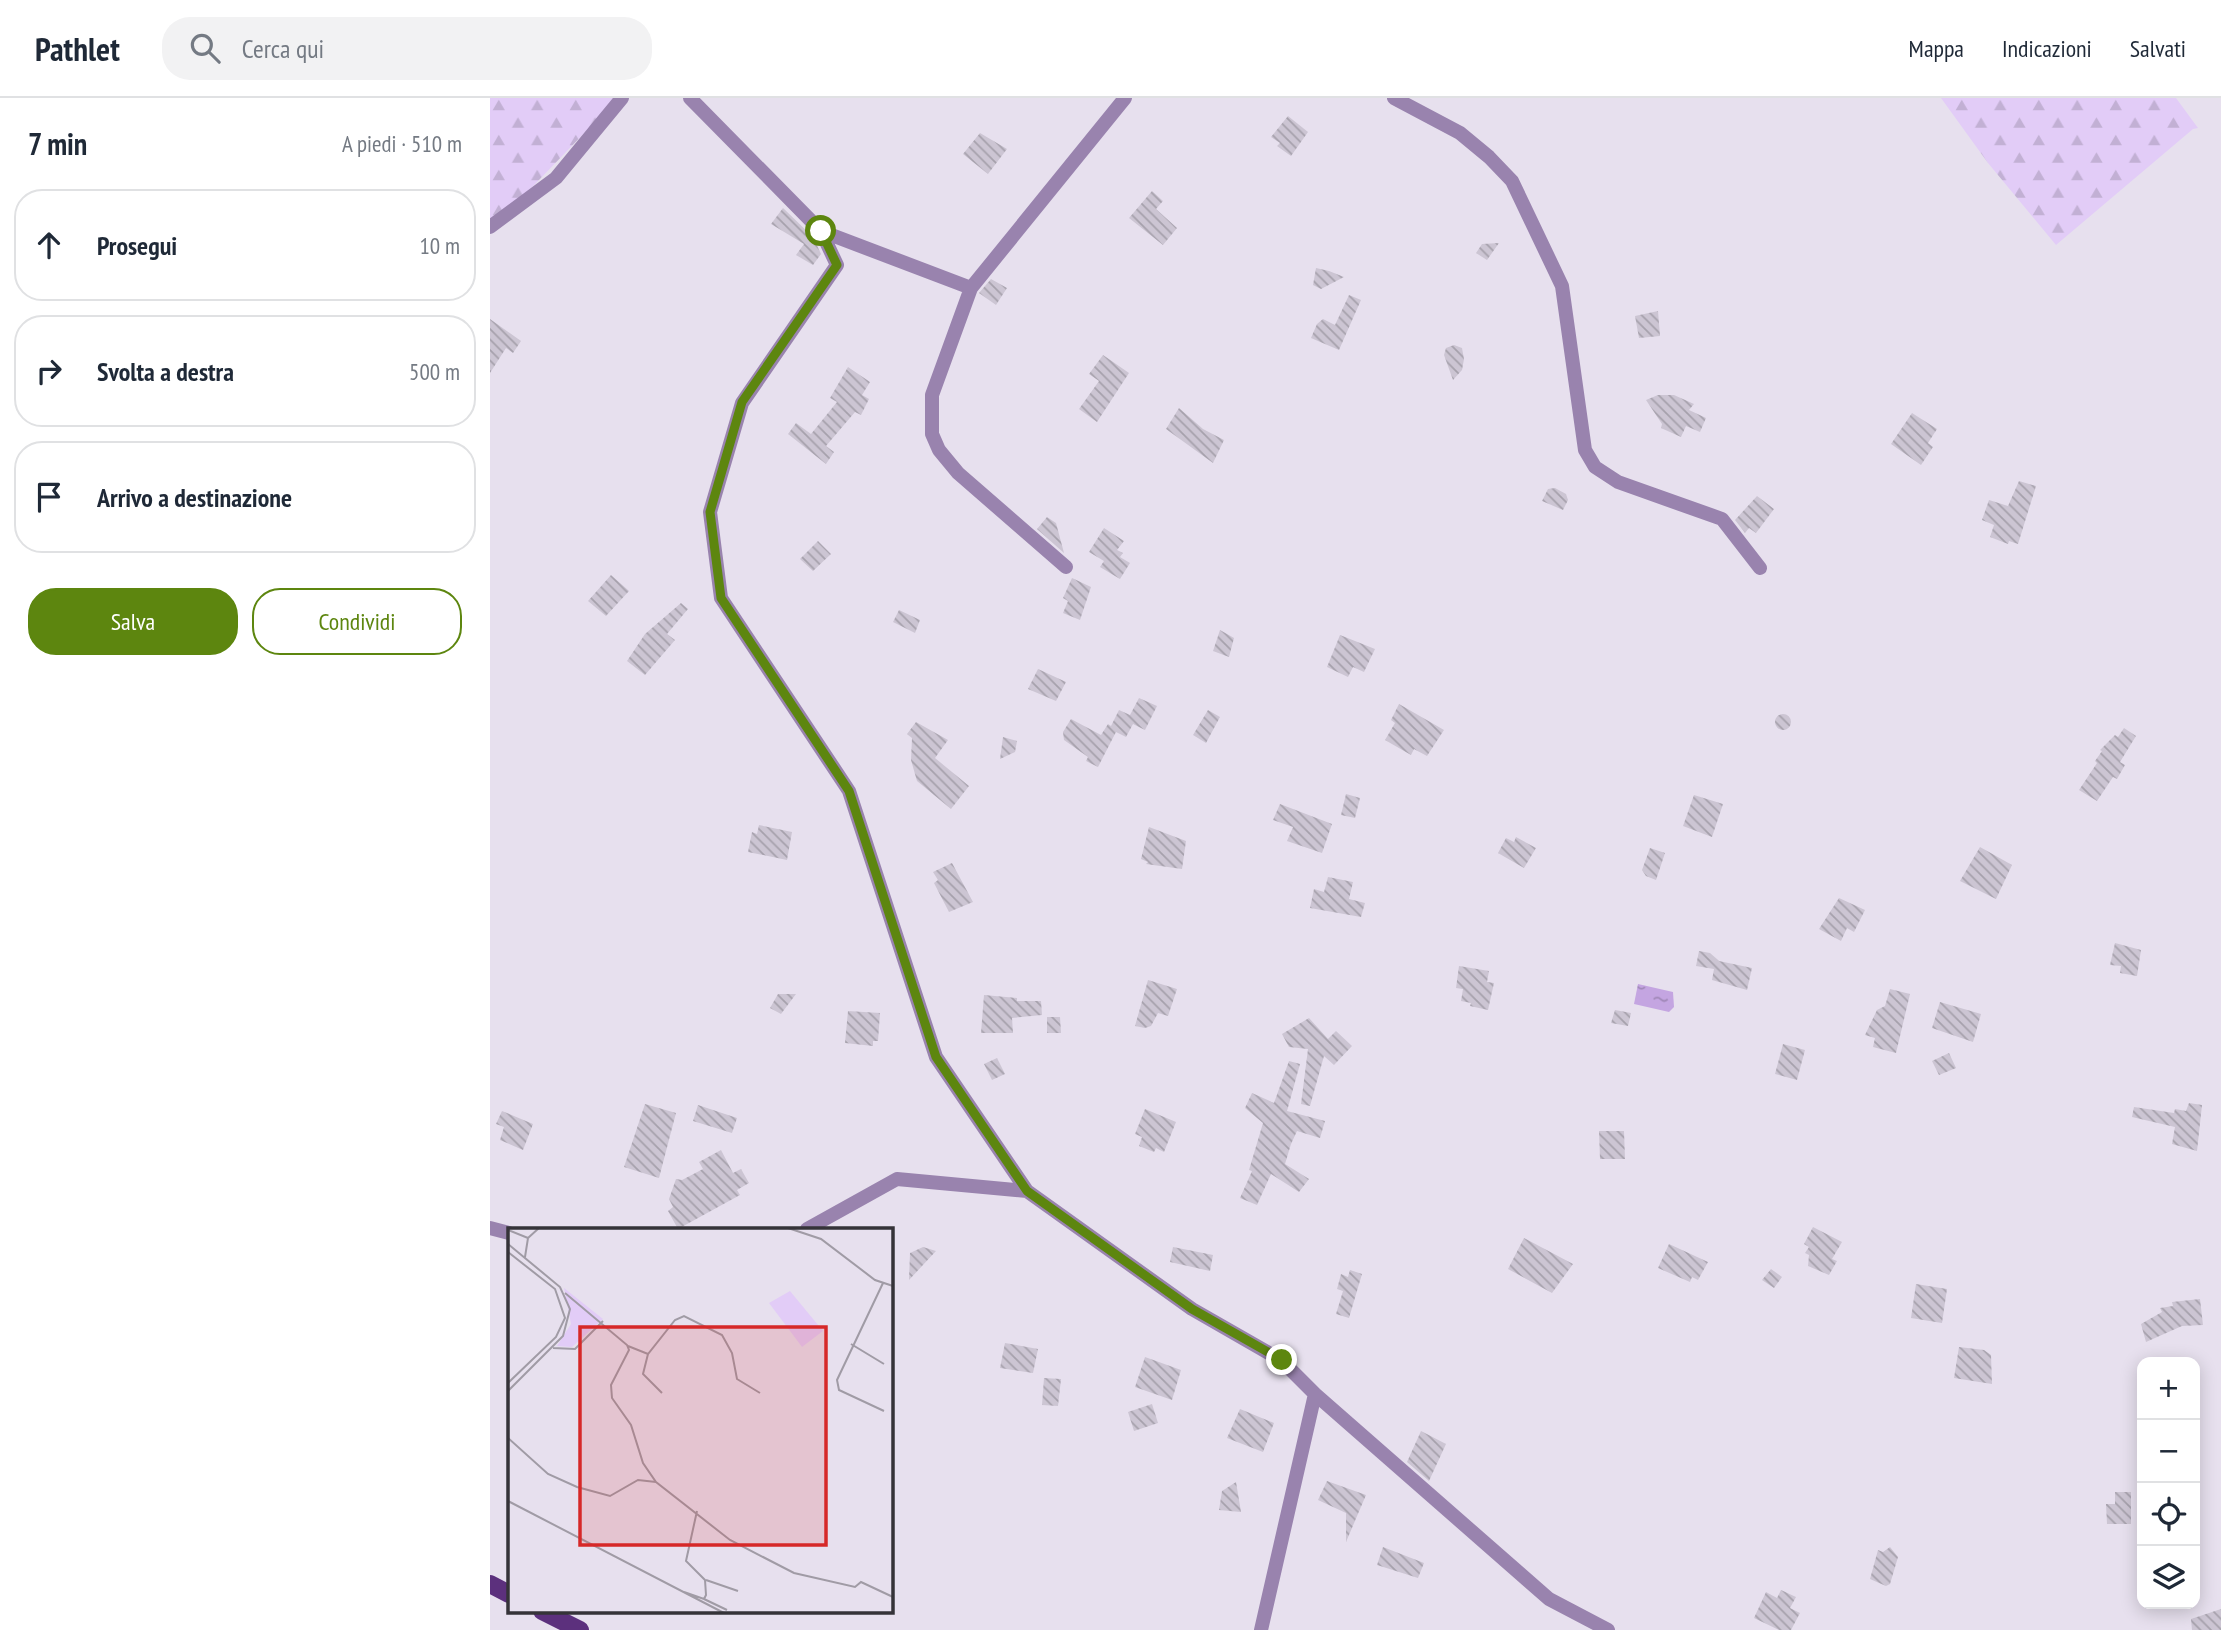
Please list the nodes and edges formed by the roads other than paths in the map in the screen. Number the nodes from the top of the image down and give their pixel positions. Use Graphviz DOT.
graph roads {
  1 [pos="622,98"];
  2 [pos="690,98"];
  3 [pos="1125,98"];
  4 [pos="1394,98"];
  5 [pos="490,227"];
  6 [pos="821,231"];
  7 [pos="971,288"];
  8 [pos="1066,568"];
  9 [pos="1760,568"];
  10 [pos="1027,1191"];
  11 [pos="490,1228"];
  12 [pos="809,1228"];
  13 [pos="508,1233"];
  14 [pos="1315,1394"];
  15 [pos="490,1584"];
  16 [pos="508,1593"];
  17 [pos="544,1612"];
  18 [pos="580,1630"];
  19 [pos="1261,1630"];
  20 [pos="1608,1630"];
  1 -- 5 [label="street"];
  2 -- 6 [label="street"];
  3 -- 7 [label="street"];
  4 -- 9 [label="street"];
  6 -- 7 [label="street"];
  6 -- 10 [label="street"];
  7 -- 8 [label="street"];
  10 -- 12 [label="street"];
  10 -- 14 [label="street"];
  11 -- 13 [label="street"];
  14 -- 19 [label="street"];
  14 -- 20 [label="street"];
  15 -- 16 [label="main road"];
  17 -- 18 [label="main road"];
}
